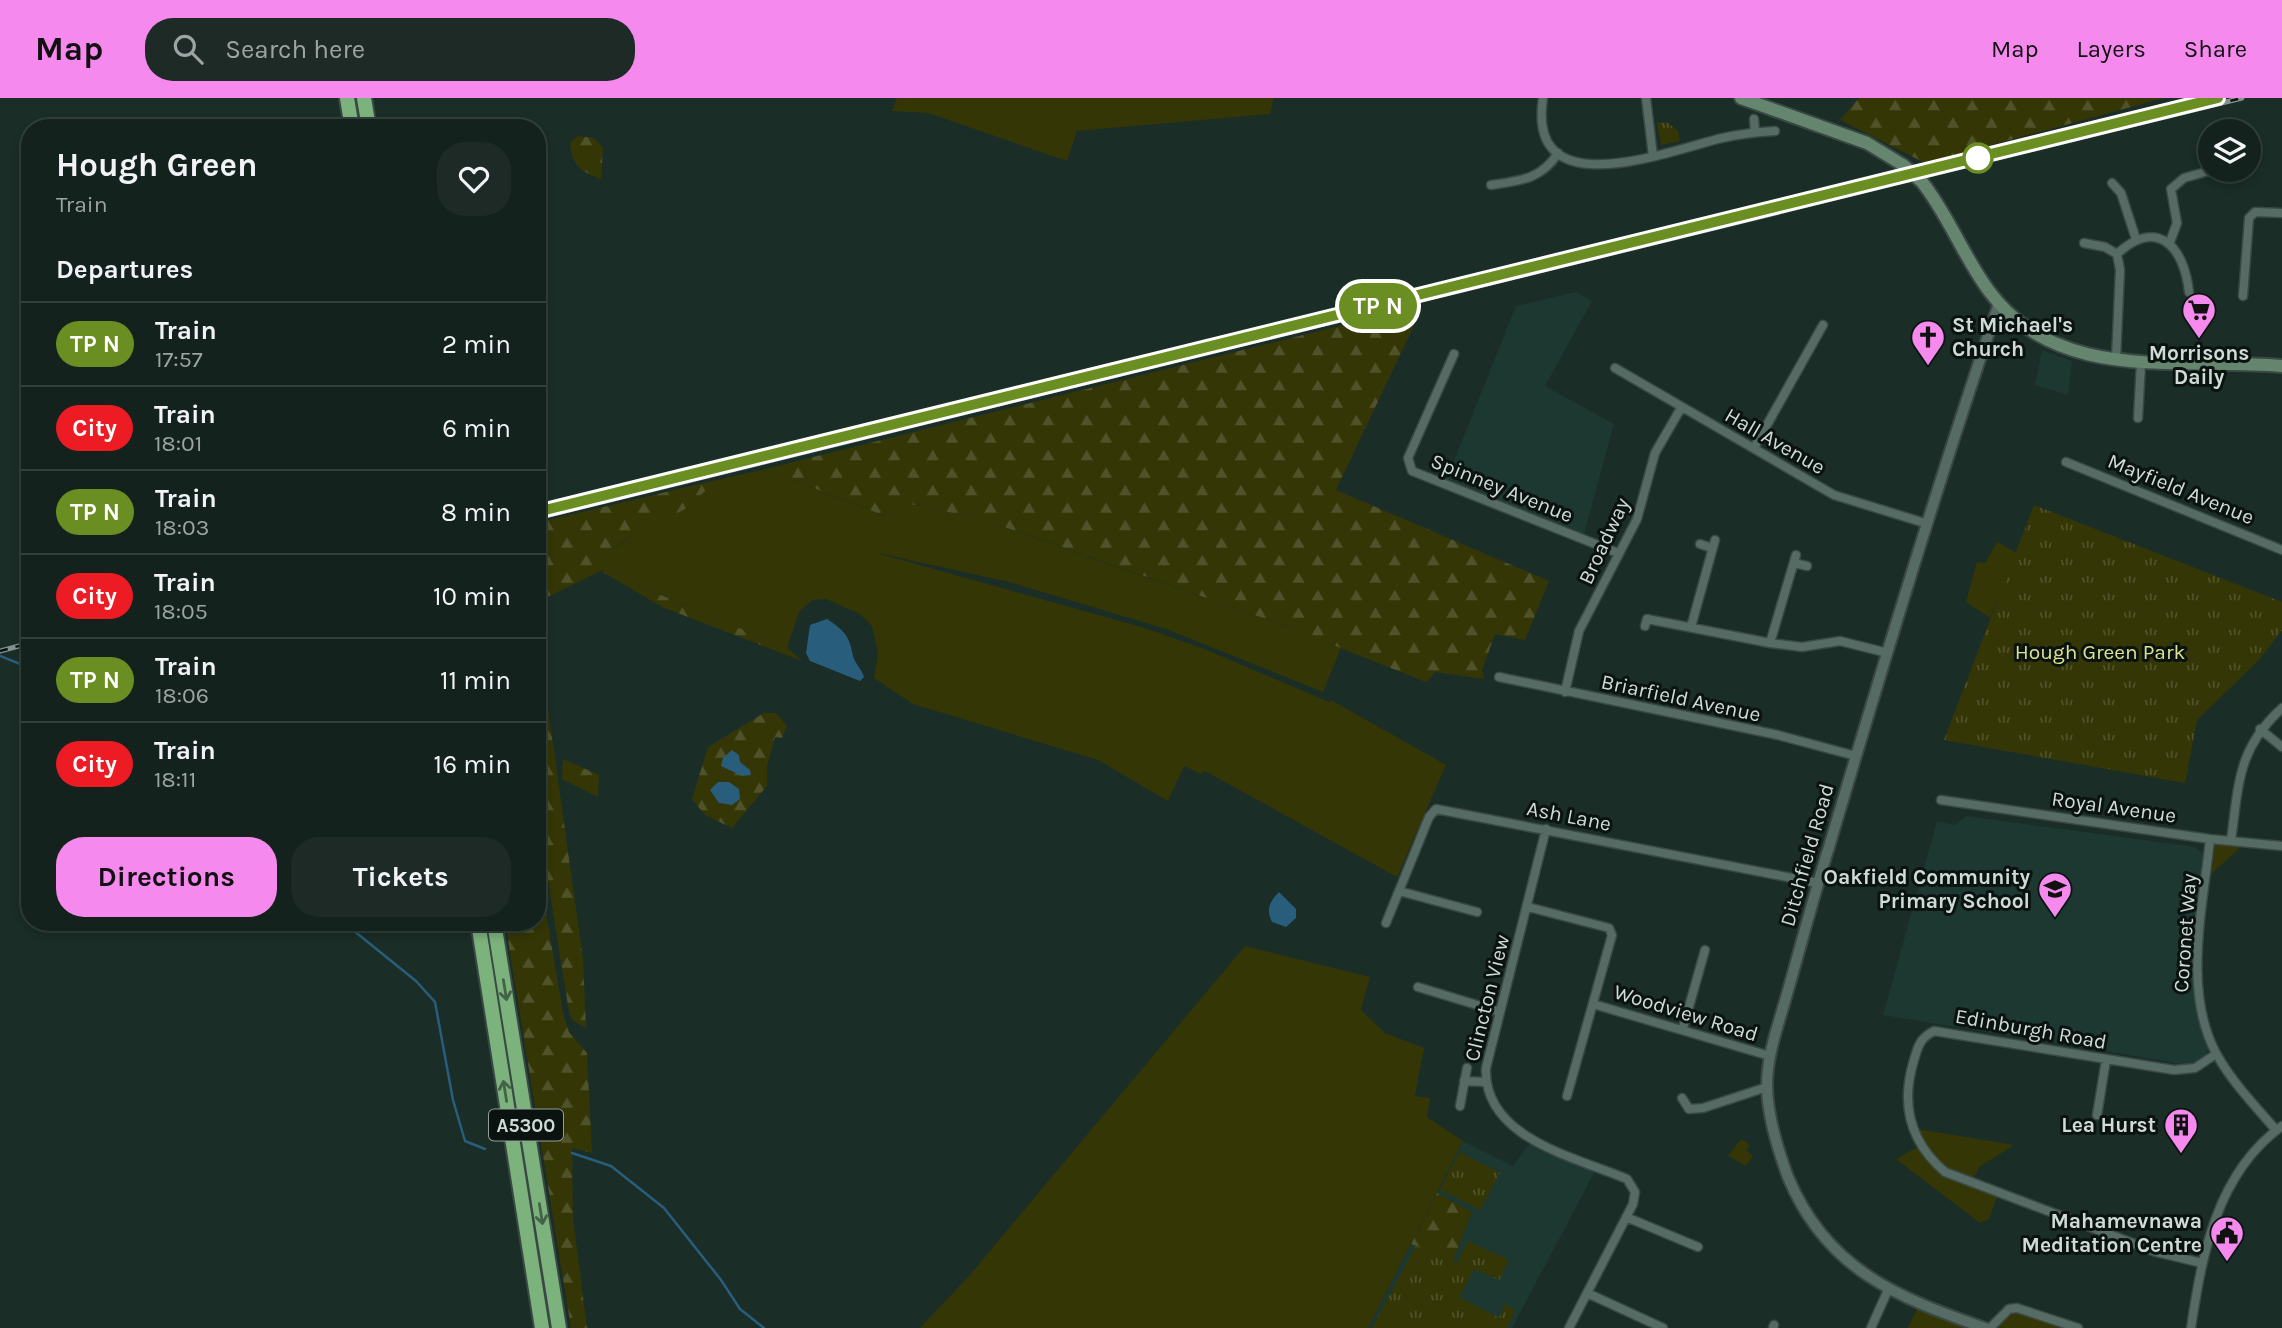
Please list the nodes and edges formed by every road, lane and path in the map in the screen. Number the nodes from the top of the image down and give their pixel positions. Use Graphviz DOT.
graph roads {
  1 [pos="347,98"];
  2 [pos="365,98"];
  3 [pos="1544,98"];
  4 [pos="1646,98"];
  5 [pos="1741,98"];
  6 [pos="350,119"];
  7 [pos="368,119"];
  8 [pos="1754,120"];
  9 [pos="1775,131"];
  10 [pos="1755,132"];
  11 [pos="1558,153"];
  12 [pos="1653,156"];
  13 [pos="2198,174"];
  14 [pos="2112,183"];
  15 [pos="1491,185"];
  16 [pos="2282,213"];
  17 [pos="2136,239"];
  18 [pos="2171,242"];
  19 [pos="2084,243"];
  20 [pos="2117,254"];
  21 [pos="2189,292"];
  22 [pos="2243,296"];
  23 [pos="1999,303"];
  24 [pos="1823,325"];
  25 [pos="1454,354"];
  26 [pos="2116,359"];
  27 [pos="2141,363"];
  28 [pos="2282,366"];
  29 [pos="1615,368"];
  30 [pos="1681,408"];
  31 [pos="2138,418"];
  32 [pos="1754,448"];
  33 [pos="2066,462"];
  34 [pos="1928,524"];
  35 [pos="1700,544"];
  36 [pos="2282,550"];
  37 [pos="1618,553"];
  38 [pos="1807,566"];
  39 [pos="1645,626"];
  40 [pos="1691,627"];
  41 [pos="1770,643"];
  42 [pos="1888,653"];
  43 [pos="1499,677"];
  44 [pos="1565,692"];
  45 [pos="2282,708"];
  46 [pos="2260,729"];
  47 [pos="2282,747"];
  48 [pos="1856,756"];
  49 [pos="1941,800"];
  50 [pos="1546,829"];
  51 [pos="2210,839"];
  52 [pos="2231,841"];
  53 [pos="2282,846"];
  54 [pos="1818,883"];
  55 [pos="1399,891"];
  56 [pos="1528,907"];
  57 [pos="1477,912"];
  58 [pos="1386,923"];
  59 [pos="479,931"];
  60 [pos="495,931"];
  61 [pos="1705,950"];
  62 [pos="1418,988"];
  63 [pos="1593,1004"];
  64 [pos="1500,1012"];
  65 [pos="1683,1028"];
  66 [pos="2216,1054"];
  67 [pos="1770,1056"];
  68 [pos="2106,1060"];
  69 [pos="1467,1068"];
  70 [pos="1464,1081"];
  71 [pos="1485,1082"];
  72 [pos="1767,1087"];
  73 [pos="1567,1096"];
  74 [pos="1682,1098"];
  75 [pos="1460,1106"];
  76 [pos="2097,1115"];
  77 [pos="2279,1128"];
  78 [pos="1626,1217"];
  79 [pos="1698,1247"];
  80 [pos="2202,1263"];
  81 [pos="1888,1290"];
  82 [pos="1587,1293"];
  83 [pos="1968,1325"];
  84 [pos="542,1328"];
  85 [pos="559,1328"];
  86 [pos="1569,1328"];
  87 [pos="1663,1328"];
  88 [pos="1871,1328"];
  89 [pos="1985,1328"];
  90 [pos="1990,1328"];
  91 [pos="2078,1328"];
  92 [pos="2191,1328"];
  1 -- 6 [label="highway"];
  2 -- 7 [label="highway"];
  3 -- 11 [label="street"];
  4 -- 12 [label="street"];
  5 -- 23 [label="main road, bridge"];
  8 -- 10 [label="street"];
  9 -- 10 [label="street"];
  10 -- 12 [label="street"];
  11 -- 12 [label="street"];
  11 -- 15 [label="street"];
  13 -- 18 [label="street"];
  14 -- 17 [label="street"];
  16 -- 22 [label="street"];
  17 -- 18 [label="street"];
  17 -- 20 [label="street"];
  18 -- 21 [label="street"];
  19 -- 20 [label="street"];
  20 -- 26 [label="street"];
  23 -- 26 [label="main road"];
  23 -- 34 [label="street, Ditchfield Road"];
  24 -- 32 [label="street"];
  25 -- 37 [label="street, Spinney Avenue"];
  26 -- 27 [label="main road"];
  27 -- 28 [label="main road"];
  27 -- 31 [label="street"];
  29 -- 30 [label="street, Hall Avenue"];
  30 -- 32 [label="street, Hall Avenue"];
  30 -- 37 [label="street, Broadway"];
  32 -- 34 [label="street, Hall Avenue"];
  33 -- 36 [label="street, Mayfield Avenue"];
  34 -- 42 [label="street, Ditchfield Road"];
  35 -- 40 [label="street"];
  37 -- 44 [label="street, Broadway"];
  38 -- 41 [label="street"];
  39 -- 40 [label="street"];
  40 -- 41 [label="street"];
  41 -- 42 [label="street"];
  42 -- 48 [label="street, Ditchfield Road"];
  43 -- 44 [label="street, Briarfield Avenue"];
  44 -- 48 [label="street, Briarfield Avenue"];
  45 -- 46 [label="street"];
  46 -- 47 [label="street"];
  46 -- 52 [label="street"];
  48 -- 54 [label="street, Ditchfield Road"];
  49 -- 51 [label="street, Royal Avenue"];
  50 -- 54 [label="street, Ash Lane"];
  50 -- 55 [label="street, Ash Lane"];
  50 -- 56 [label="street, Clincton View"];
  51 -- 52 [label="street, Royal Avenue"];
  51 -- 66 [label="street, Coronet Way"];
  52 -- 53 [label="street, Royal Avenue"];
  54 -- 67 [label="street, Ditchfield Road"];
  55 -- 57 [label="street"];
  55 -- 58 [label="street, Ash Lane"];
  56 -- 63 [label="street"];
  56 -- 64 [label="street, Clincton View"];
  84 -- 59 [label="highway, A5300, one-way"];
  60 -- 85 [label="highway, A5300, one-way"];
  61 -- 65 [label="street"];
  62 -- 64 [label="street"];
  63 -- 65 [label="street, Woodview Road"];
  63 -- 73 [label="street"];
  64 -- 71 [label="street, Clincton View"];
  65 -- 67 [label="street, Woodview Road"];
  66 -- 68 [label="street, Edinburgh Road"];
  66 -- 77 [label="street, Coronet Way"];
  67 -- 72 [label="street, Ditchfield Road"];
  68 -- 76 [label="street"];
  68 -- 80 [label="street, Edinburgh Road"];
  69 -- 70 [label="street"];
  70 -- 71 [label="street"];
  70 -- 75 [label="street"];
  71 -- 78 [label="street, Clincton View"];
  72 -- 74 [label="street"];
  72 -- 81 [label="street, Ditchfield Road"];
  77 -- 80 [label="street"];
  78 -- 79 [label="street"];
  78 -- 82 [label="street, Clincton View"];
  80 -- 92 [label="street"];
  81 -- 83 [label="street, Ditchfield Road"];
  81 -- 88 [label="street"];
  82 -- 86 [label="street, Clincton View"];
  82 -- 87 [label="street"];
  83 -- 89 [label="street, Ditchfield Road"];
  90 -- 91 [label="street"];
}
